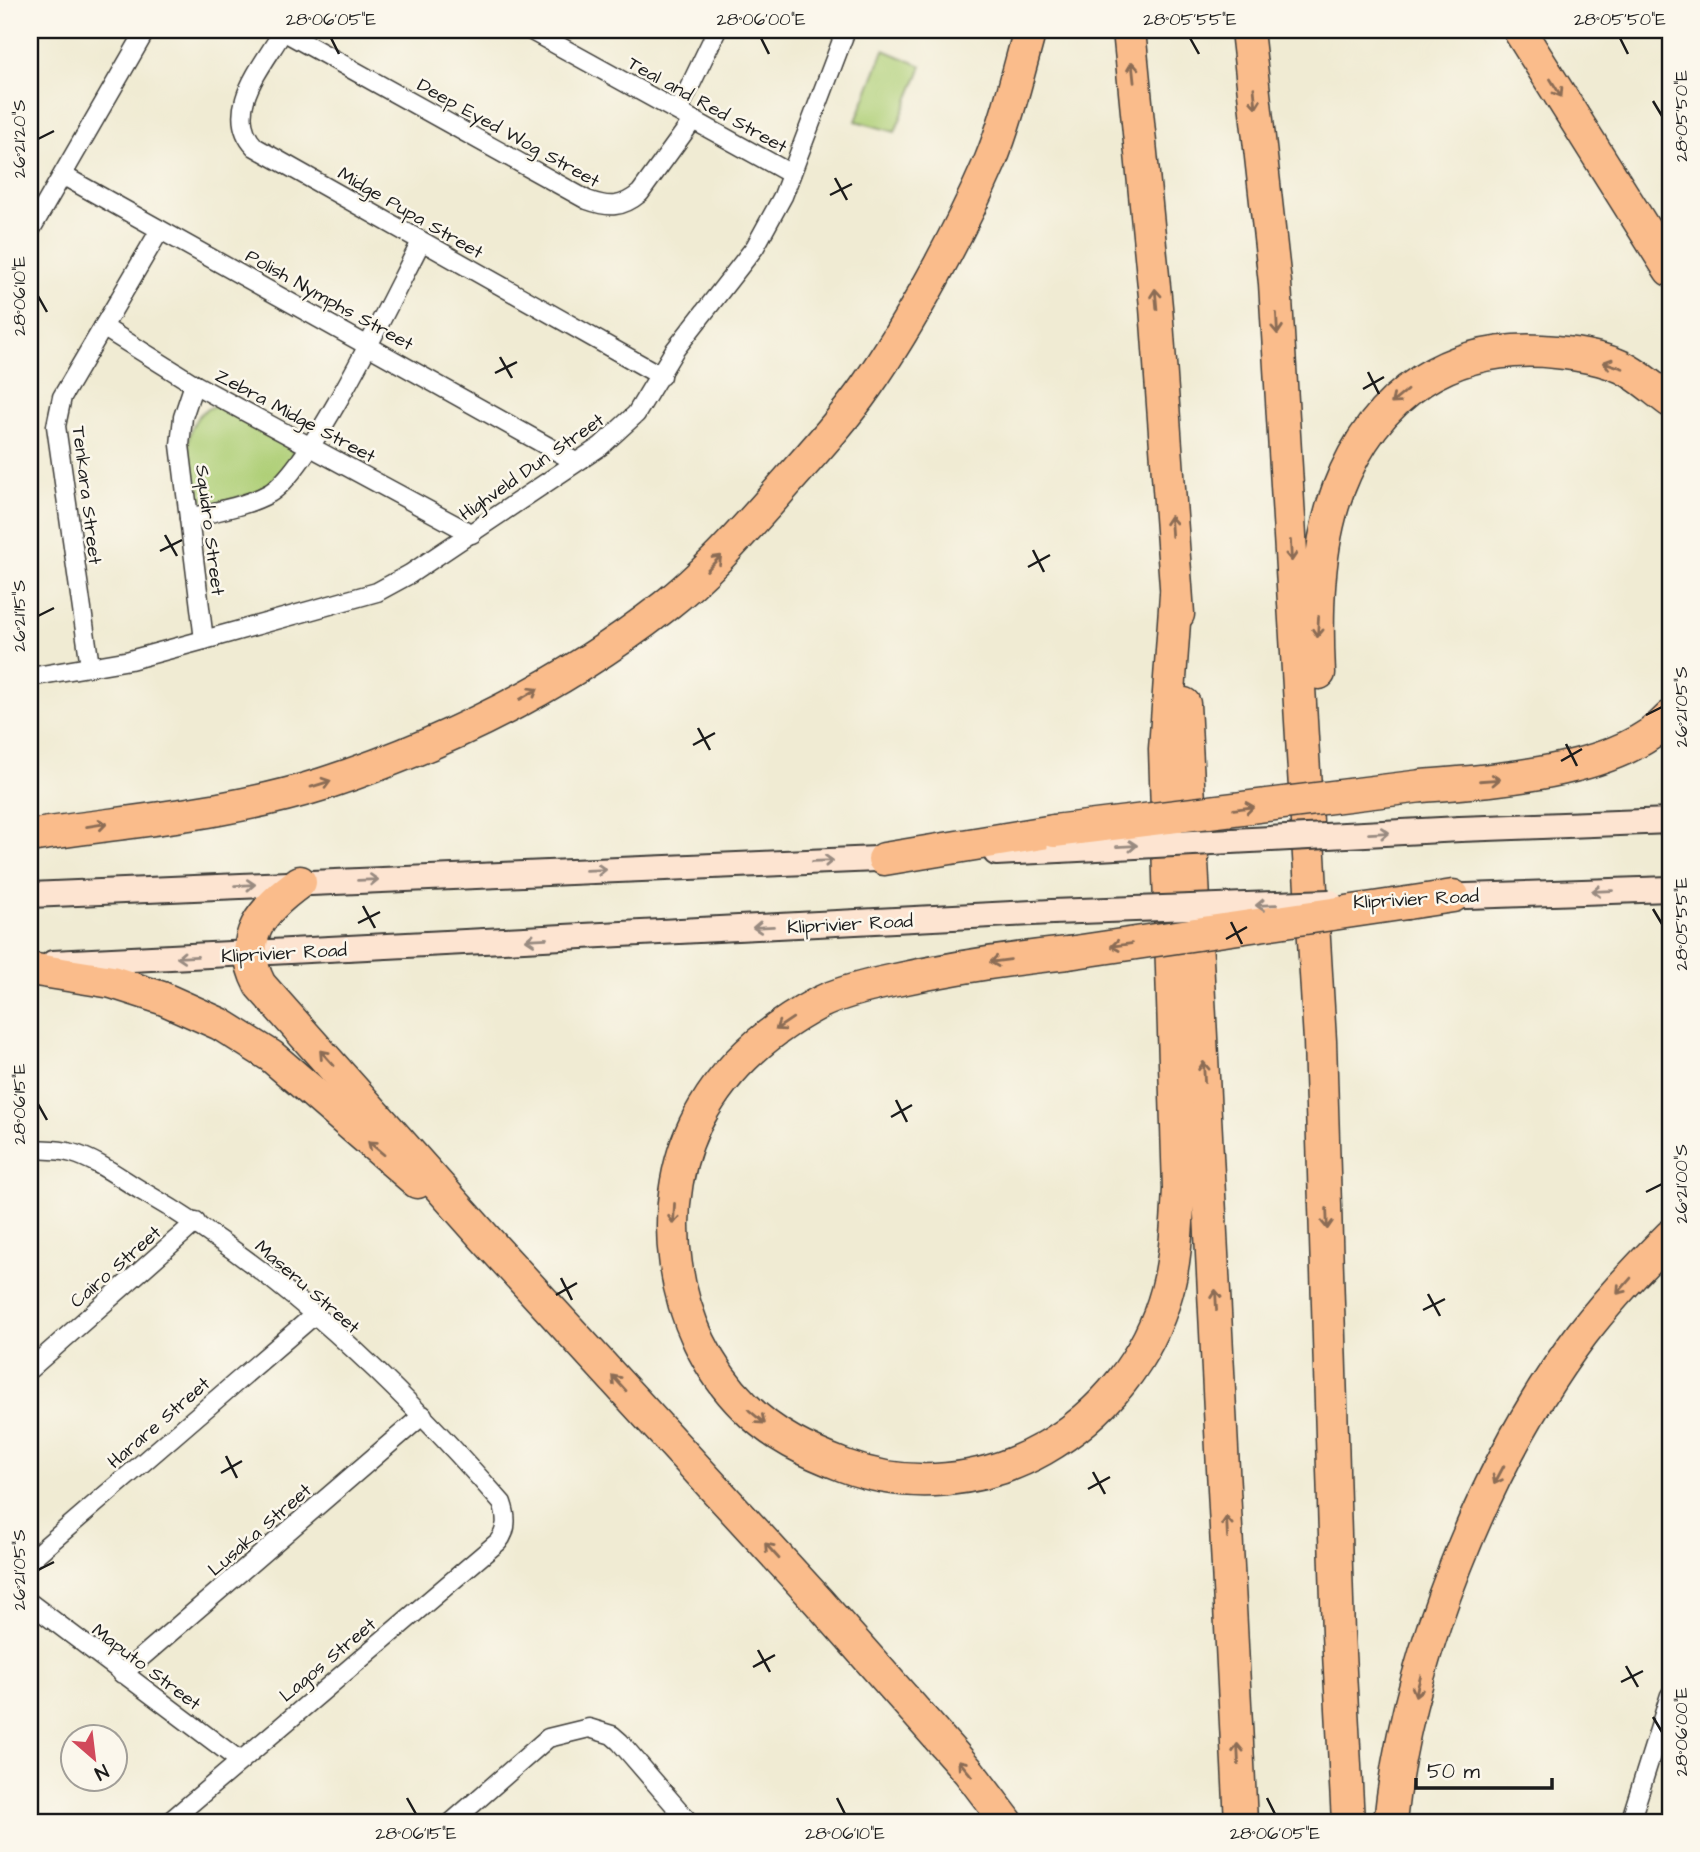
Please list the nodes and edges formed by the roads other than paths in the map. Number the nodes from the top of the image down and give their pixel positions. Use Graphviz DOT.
graph roads {
  1 [pos="146,30"];
  2 [pos="282,30"];
  3 [pos="530,30"];
  4 [pos="717,30"];
  5 [pos="846,30"];
  6 [pos="1030,30"];
  7 [pos="1129,30"];
  8 [pos="1247,30"];
  9 [pos="1519,30"];
  10 [pos="686,116"];
  11 [pos="791,174"];
  12 [pos="64,176"];
  13 [pos="160,230"];
  14 [pos="30,231"];
  15 [pos="421,242"];
  16 [pos="1670,270"];
  17 [pos="103,327"];
  18 [pos="368,344"];
  19 [pos="661,376"];
  20 [pos="194,384"];
  21 [pos="1670,401"];
  22 [pos="310,446"];
  23 [pos="574,461"];
  24 [pos="189,518"];
  25 [pos="472,534"];
  26 [pos="1176,594"];
  27 [pos="204,640"];
  28 [pos="90,667"];
  29 [pos="30,677"];
  30 [pos="1670,717"];
  31 [pos="1670,821"];
  32 [pos="30,835"];
  33 [pos="1057,841"];
  34 [pos="884,859"];
  35 [pos="300,882"];
  36 [pos="1670,889"];
  37 [pos="30,895"];
  38 [pos="1453,896"];
  39 [pos="1407,901"];
  40 [pos="249,954"];
  41 [pos="30,967"];
  42 [pos="30,1149"];
  43 [pos="1325,1161"];
  44 [pos="196,1222"];
  45 [pos="1670,1236"];
  46 [pos="485,1238"];
  47 [pos="313,1316"];
  48 [pos="30,1369"];
  49 [pos="423,1415"];
  50 [pos="506,1524"];
  51 [pos="30,1560"];
  52 [pos="30,1603"];
  53 [pos="122,1674"];
  54 [pos="1670,1695"];
  55 [pos="240,1761"];
  56 [pos="169,1822"];
  57 [pos="452,1822"];
  58 [pos="689,1822"];
  59 [pos="1007,1822"];
  60 [pos="1241,1822"];
  61 [pos="1348,1822"];
  62 [pos="1390,1822"];
  63 [pos="1629,1822"];
  1 -- 12 [label="street"];
  2 -- 10 [label="street, Deep Eyed Wog Street"];
  2 -- 15 [label="street, Midge Pupa Street"];
  3 -- 10 [label="street, Teal and Red Street"];
  4 -- 10 [label="street"];
  5 -- 11 [label="street, Highveld Dun Street"];
  32 -- 6 [label="highway, one-way"];
  26 -- 7 [label="highway, one-way"];
  8 -- 43 [label="highway, one-way"];
  9 -- 16 [label="highway, one-way"];
  10 -- 11 [label="street, Teal and Red Street"];
  11 -- 19 [label="street, Highveld Dun Street"];
  12 -- 13 [label="street, Polish Nymphs Street"];
  12 -- 14 [label="street"];
  13 -- 17 [label="street, Tenkara Street"];
  13 -- 18 [label="street, Polish Nymphs Street"];
  15 -- 18 [label="street"];
  15 -- 19 [label="street, Midge Pupa Street"];
  17 -- 20 [label="street, Zebra Midge Street"];
  17 -- 28 [label="street, Tenkara Street"];
  18 -- 22 [label="street"];
  18 -- 23 [label="street, Polish Nymphs Street"];
  19 -- 23 [label="street, Highveld Dun Street"];
  20 -- 22 [label="street, Zebra Midge Street"];
  20 -- 24 [label="street, Squidro Street"];
  21 -- 43 [label="highway, one-way"];
  22 -- 24 [label="street"];
  22 -- 25 [label="street, Zebra Midge Street"];
  23 -- 25 [label="street, Highveld Dun Street"];
  24 -- 27 [label="street, Squidro Street"];
  25 -- 27 [label="street, Highveld Dun Street"];
  39 -- 26 [label="highway, one-way, bridge"];
  60 -- 26 [label="highway, one-way"];
  27 -- 28 [label="street, Highveld Dun Street"];
  28 -- 29 [label="street, Highveld Dun Street"];
  33 -- 30 [label="highway, one-way, bridge"];
  33 -- 31 [label="main road, one-way, bridge"];
  33 -- 34 [label="highway"];
  35 -- 34 [label="main road, one-way"];
  37 -- 35 [label="main road, one-way"];
  35 -- 40 [label="highway"];
  36 -- 38 [label="main road, Kliprivier Road, one-way"];
  38 -- 39 [label="highway"];
  39 -- 40 [label="main road, Kliprivier Road, one-way, bridge"];
  40 -- 41 [label="main road, Kliprivier Road, one-way"];
  46 -- 40 [label="highway, one-way"];
  46 -- 41 [label="highway, one-way"];
  42 -- 44 [label="street, Maseru Street"];
  43 -- 61 [label="highway, one-way"];
  44 -- 47 [label="street, Maseru Street"];
  44 -- 48 [label="street, Cairo Street"];
  45 -- 62 [label="highway, one-way"];
  59 -- 46 [label="highway, one-way"];
  47 -- 49 [label="street, Maseru Street"];
  47 -- 51 [label="street, Harare Street"];
  49 -- 50 [label="street, Maseru Street"];
  49 -- 53 [label="street, Lusaka Street"];
  50 -- 55 [label="street, Lagos Street"];
  52 -- 53 [label="street, Maputo Street"];
  53 -- 55 [label="street, Maputo Street"];
  54 -- 63 [label="street"];
  55 -- 56 [label="street, Lagos Street"];
  57 -- 58 [label="street"];
}
